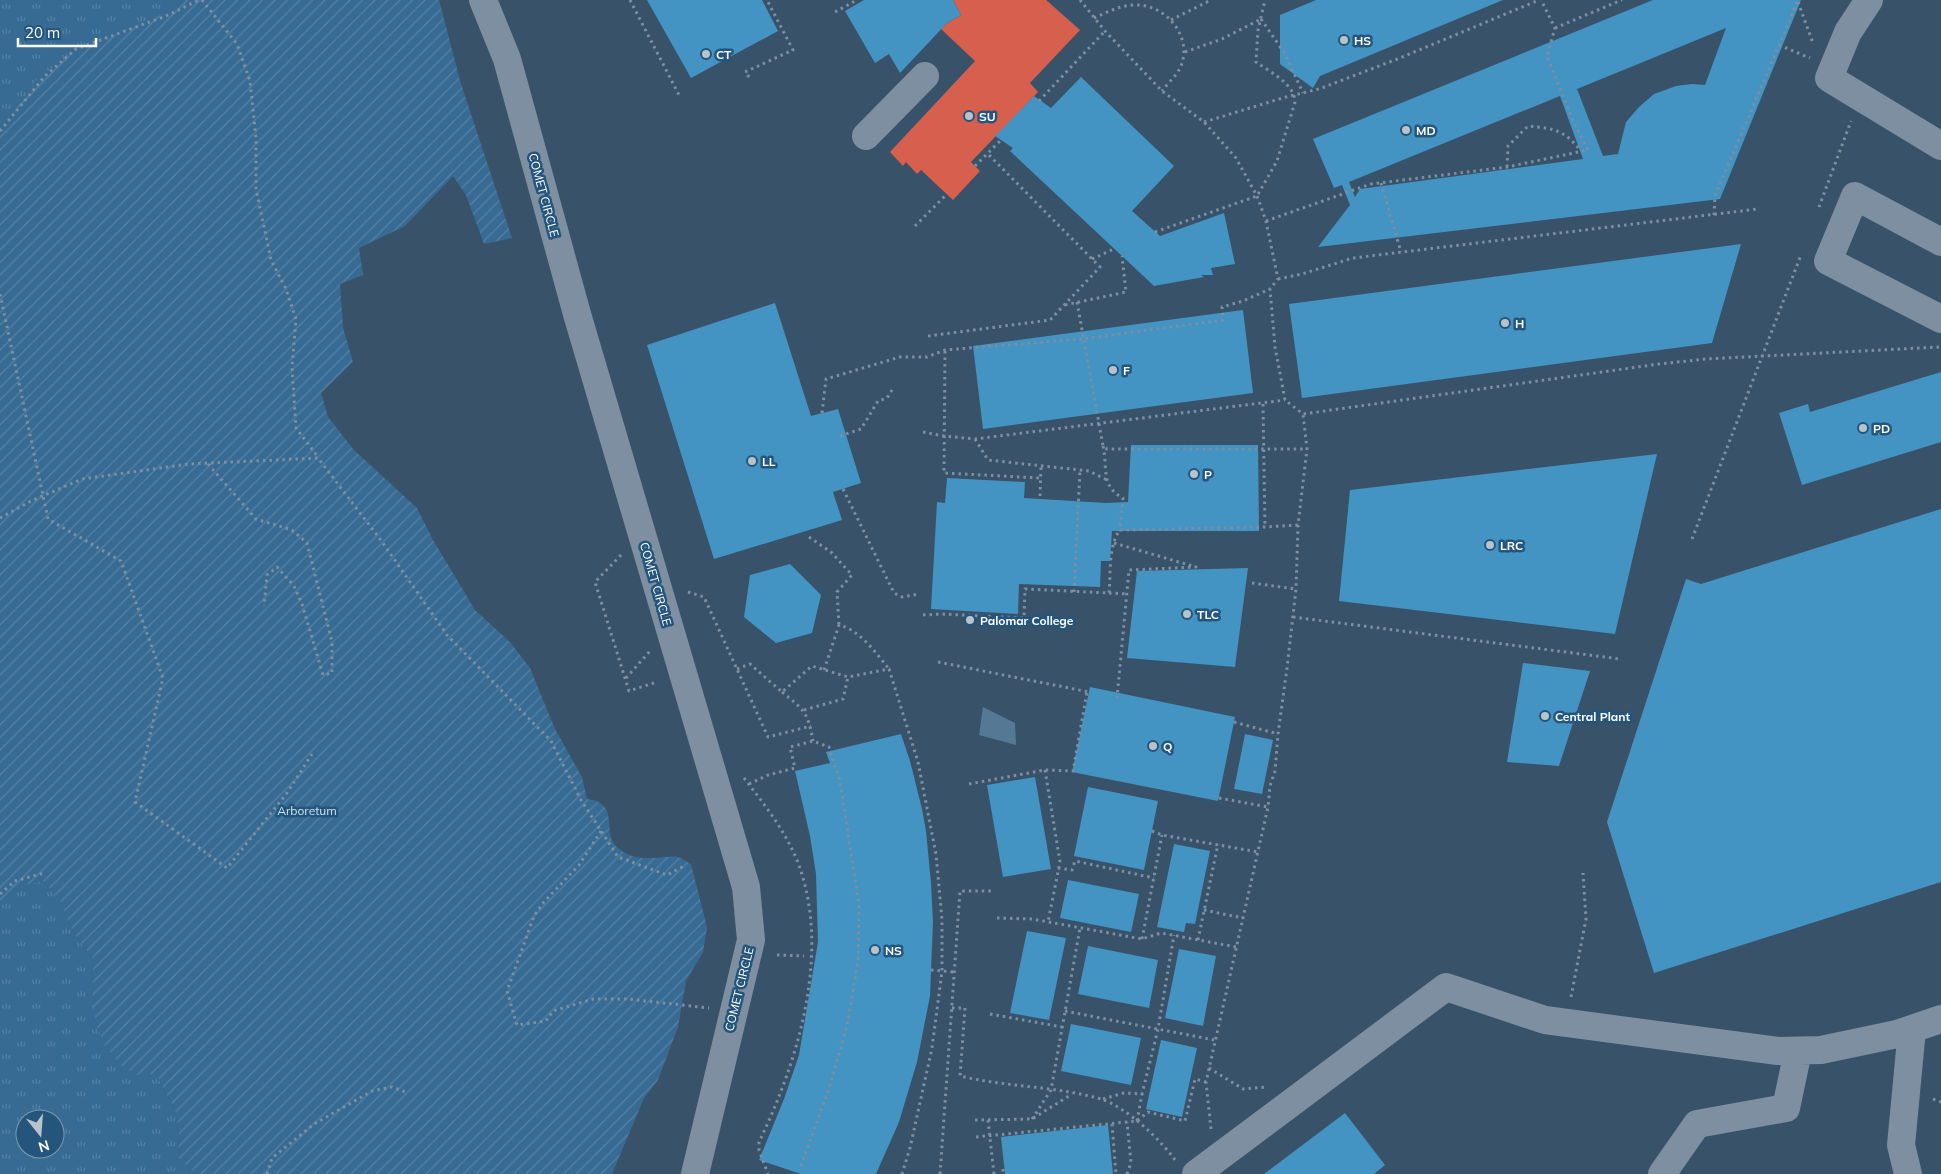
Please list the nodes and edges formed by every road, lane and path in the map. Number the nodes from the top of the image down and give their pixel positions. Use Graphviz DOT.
graph roads {
  1 [pos="200,0"];
  2 [pos="483,0"];
  3 [pos="630,0"];
  4 [pos="767,0"];
  5 [pos="856,0"];
  6 [pos="1080,0"];
  7 [pos="1211,0"];
  8 [pos="1265,0"];
  9 [pos="1540,0"];
  10 [pos="1622,0"];
  11 [pos="1869,0"];
  12 [pos="1798,1"];
  13 [pos="835,12"];
  14 [pos="1094,18"];
  15 [pos="1261,19"];
  16 [pos="1172,20"];
  17 [pos="1556,28"];
  18 [pos="1105,31"];
  19 [pos="1778,45"];
  20 [pos="1185,52"];
  21 [pos="1817,52"];
  22 [pos="1821,69"];
  23 [pos="925,76"];
  24 [pos="749,77"];
  25 [pos="1162,91"];
  26 [pos="1303,93"];
  27 [pos="679,95"];
  28 [pos="1295,95"];
  29 [pos="1860,97"];
  30 [pos="1039,101"];
  31 [pos="1204,122"];
  32 [pos="0,130"];
  33 [pos="866,136"];
  34 [pos="1000,140"];
  35 [pos="1941,146"];
  36 [pos="1581,151"];
  37 [pos="987,153"];
  38 [pos="975,166"];
  39 [pos="1507,167"];
  40 [pos="1381,183"];
  41 [pos="947,194"];
  42 [pos="1257,196"];
  43 [pos="1758,209"];
  44 [pos="1817,212"];
  45 [pos="1714,215"];
  46 [pos="1266,221"];
  47 [pos="915,226"];
  48 [pos="1155,232"];
  49 [pos="1941,242"];
  50 [pos="1803,248"];
  51 [pos="1114,249"];
  52 [pos="1401,252"];
  53 [pos="1122,256"];
  54 [pos="1092,259"];
  55 [pos="1278,279"];
  56 [pos="1270,289"];
  57 [pos="0,294"];
  58 [pos="1077,302"];
  59 [pos="1064,305"];
  60 [pos="1941,319"];
  61 [pos="928,336"];
  62 [pos="1082,338"];
  63 [pos="1941,347"];
  64 [pos="945,350"];
  65 [pos="1762,357"];
  66 [pos="892,390"];
  67 [pos="1285,400"];
  68 [pos="1263,404"];
  69 [pos="822,413"];
  70 [pos="1303,414"];
  71 [pos="1100,424"];
  72 [pos="924,432"];
  73 [pos="840,436"];
  74 [pos="944,436"];
  75 [pos="975,439"];
  76 [pos="1103,446"];
  77 [pos="1263,449"];
  78 [pos="1307,449"];
  79 [pos="318,458"];
  80 [pos="207,463"];
  81 [pos="1041,466"];
  82 [pos="1080,470"];
  83 [pos="1040,478"];
  84 [pos="1107,480"];
  85 [pos="843,488"];
  86 [pos="44,496"];
  87 [pos="1040,496"];
  88 [pos="0,518"];
  89 [pos="1298,525"];
  90 [pos="1265,527"];
  91 [pos="1120,530"];
  92 [pos="808,537"];
  93 [pos="1692,539"];
  94 [pos="1114,543"];
  95 [pos="624,552"];
  96 [pos="1252,583"];
  97 [pos="1296,590"];
  98 [pos="687,592"];
  99 [pos="1074,592"];
  100 [pos="1109,593"];
  101 [pos="919,594"];
  102 [pos="1128,594"];
  103 [pos="264,606"];
  104 [pos="923,615"];
  105 [pos="1293,617"];
  106 [pos="839,625"];
  107 [pos="653,647"];
  108 [pos="1620,659"];
  109 [pos="938,662"];
  110 [pos="738,669"];
  111 [pos="889,669"];
  112 [pos="824,670"];
  113 [pos="848,677"];
  114 [pos="625,679"];
  115 [pos="662,680"];
  116 [pos="782,692"];
  117 [pos="1117,698"];
  118 [pos="804,710"];
  119 [pos="1234,722"];
  120 [pos="810,726"];
  121 [pos="1278,734"];
  122 [pos="813,741"];
  123 [pos="312,754"];
  124 [pos="1045,770"];
  125 [pos="744,778"];
  126 [pos="749,784"];
  127 [pos="969,784"];
  128 [pos="1219,798"];
  129 [pos="1268,807"];
  130 [pos="601,830"];
  131 [pos="1152,831"];
  132 [pos="1162,835"];
  133 [pos="1218,844"];
  134 [pos="1258,852"];
  135 [pos="686,865"];
  136 [pos="1058,868"];
  137 [pos="1583,873"];
  138 [pos="44,874"];
  139 [pos="1154,878"];
  140 [pos="992,891"];
  141 [pos="0,894"];
  142 [pos="1204,910"];
  143 [pos="997,918"];
  144 [pos="1243,918"];
  145 [pos="1048,922"];
  146 [pos="1080,928"];
  147 [pos="1174,936"];
  148 [pos="1142,939"];
  149 [pos="1198,940"];
  150 [pos="1236,947"];
  151 [pos="777,955"];
  152 [pos="804,956"];
  153 [pos="931,970"];
  154 [pos="942,971"];
  155 [pos="954,972"];
  156 [pos="1570,1002"];
  157 [pos="710,1008"];
  158 [pos="952,1008"];
  159 [pos="1065,1011"];
  160 [pos="990,1014"];
  161 [pos="1941,1019"];
  162 [pos="1062,1027"];
  163 [pos="1158,1029"];
  164 [pos="1912,1029"];
  165 [pos="1214,1040"];
  166 [pos="1798,1051"];
  167 [pos="1209,1068"];
  168 [pos="1206,1082"];
  169 [pos="1268,1086"];
  170 [pos="1051,1090"];
  171 [pos="408,1093"];
  172 [pos="1072,1094"];
  173 [pos="1142,1094"];
  174 [pos="1102,1100"];
  175 [pos="1032,1119"];
  176 [pos="975,1120"];
  177 [pos="988,1120"];
  178 [pos="1128,1122"];
  179 [pos="1137,1122"];
  180 [pos="1112,1124"];
  181 [pos="1211,1130"];
  182 [pos="989,1136"];
  183 [pos="976,1138"];
  184 [pos="800,1168"];
  185 [pos="1003,1169"];
  186 [pos="1187,1169"];
  187 [pos="267,1174"];
  188 [pos="695,1174"];
  189 [pos="768,1174"];
  190 [pos="902,1174"];
  191 [pos="940,1174"];
  192 [pos="994,1174"];
  193 [pos="1003,1174"];
  194 [pos="1116,1174"];
  195 [pos="1127,1174"];
  196 [pos="1662,1174"];
  197 [pos="1908,1174"];
  1 -- 32 [label="path"];
  1 -- 79 [label="path"];
  2 -- 188 [label="street, COMET CIRCLE"];
  3 -- 27 [label="path"];
  4 -- 24 [label="path"];
  5 -- 13 [label="path"];
  6 -- 14 [label="path"];
  7 -- 16 [label="path"];
  8 -- 15 [label="path"];
  9 -- 17 [label="path"];
  9 -- 26 [label="path"];
  10 -- 17 [label="path"];
  11 -- 22 [label="street"];
  12 -- 19 [label="path"];
  12 -- 21 [label="path"];
  14 -- 16 [label="path"];
  14 -- 18 [label="path"];
  15 -- 20 [label="path"];
  15 -- 26 [label="path"];
  15 -- 28 [label="path"];
  16 -- 20 [label="path"];
  17 -- 36 [label="path"];
  18 -- 25 [label="path"];
  18 -- 30 [label="path"];
  19 -- 22 [label="path"];
  19 -- 45 [label="path"];
  20 -- 25 [label="path"];
  22 -- 29 [label="street"];
  23 -- 33 [label="street"];
  25 -- 31 [label="path"];
  26 -- 28 [label="path"];
  28 -- 31 [label="path"];
  28 -- 42 [label="path"];
  29 -- 35 [label="street"];
  29 -- 44 [label="path"];
  31 -- 42 [label="path"];
  34 -- 37 [label="path"];
  36 -- 39 [label="path"];
  36 -- 39 [label="path"];
  37 -- 38 [label="path"];
  37 -- 54 [label="path"];
  39 -- 40 [label="path"];
  40 -- 46 [label="path"];
  40 -- 52 [label="path"];
  41 -- 47 [label="path"];
  42 -- 46 [label="path"];
  42 -- 48 [label="path"];
  43 -- 45 [label="path"];
  45 -- 52 [label="path"];
  46 -- 55 [label="path"];
  49 -- 60 [label="street"];
  50 -- 65 [label="path"];
  51 -- 54 [label="path"];
  52 -- 55 [label="path"];
  53 -- 58 [label="path"];
  54 -- 59 [label="path"];
  55 -- 56 [label="path"];
  56 -- 62 [label="path"];
  56 -- 67 [label="path"];
  57 -- 86 [label="path"];
  58 -- 59 [label="path"];
  58 -- 62 [label="path"];
  59 -- 61 [label="path"];
  62 -- 64 [label="path"];
  62 -- 71 [label="path"];
  63 -- 65 [label="path"];
  64 -- 69 [label="path"];
  64 -- 74 [label="path"];
  65 -- 70 [label="path"];
  65 -- 93 [label="path"];
  66 -- 73 [label="path"];
  67 -- 68 [label="path"];
  67 -- 70 [label="path"];
  68 -- 71 [label="path"];
  68 -- 77 [label="path"];
  70 -- 78 [label="path"];
  71 -- 75 [label="path"];
  71 -- 76 [label="path"];
  72 -- 74 [label="path"];
  74 -- 75 [label="path"];
  74 -- 83 [label="path"];
  75 -- 81 [label="path"];
  76 -- 77 [label="path"];
  76 -- 84 [label="path"];
  77 -- 78 [label="path"];
  77 -- 90 [label="path"];
  78 -- 89 [label="path"];
  79 -- 80 [label="path"];
  79 -- 130 [label="path"];
  80 -- 86 [label="path"];
  80 -- 103 [label="path"];
  81 -- 82 [label="path"];
  81 -- 83 [label="path"];
  82 -- 84 [label="path"];
  82 -- 99 [label="path"];
  83 -- 87 [label="path"];
  84 -- 91 [label="path"];
  85 -- 101 [label="path"];
  86 -- 88 [label="path"];
  86 -- 123 [label="path"];
  89 -- 90 [label="path"];
  89 -- 97 [label="path"];
  90 -- 91 [label="path"];
  91 -- 94 [label="path"];
  92 -- 106 [label="path"];
  94 -- 100 [label="path"];
  94 -- 102 [label="path"];
  95 -- 114 [label="path"];
  96 -- 97 [label="path"];
  97 -- 105 [label="path"];
  98 -- 110 [label="path"];
  99 -- 100 [label="path"];
  99 -- 104 [label="path"];
  100 -- 102 [label="path"];
  102 -- 117 [label="path"];
  105 -- 108 [label="path"];
  105 -- 121 [label="path"];
  106 -- 111 [label="path"];
  106 -- 112 [label="path"];
  107 -- 114 [label="path"];
  109 -- 124 [label="path"];
  110 -- 116 [label="path"];
  110 -- 120 [label="path"];
  111 -- 113 [label="path"];
  111 -- 154 [label="path"];
  112 -- 113 [label="path"];
  112 -- 116 [label="path"];
  113 -- 118 [label="path"];
  114 -- 115 [label="path"];
  116 -- 118 [label="path"];
  118 -- 120 [label="path"];
  119 -- 121 [label="path"];
  120 -- 122 [label="path"];
  121 -- 129 [label="path"];
  122 -- 126 [label="path"];
  122 -- 184 [label="path"];
  124 -- 127 [label="path"];
  124 -- 136 [label="path"];
  125 -- 126 [label="path"];
  126 -- 189 [label="path"];
  128 -- 129 [label="path"];
  129 -- 134 [label="path"];
  130 -- 135 [label="path"];
  130 -- 157 [label="path"];
  131 -- 132 [label="path"];
  132 -- 133 [label="path"];
  132 -- 139 [label="path"];
  133 -- 134 [label="path"];
  133 -- 142 [label="path"];
  134 -- 144 [label="path"];
  136 -- 139 [label="path"];
  136 -- 145 [label="path"];
  137 -- 156 [label="path"];
  138 -- 141 [label="path"];
  139 -- 148 [label="path"];
  140 -- 155 [label="path"];
  142 -- 144 [label="path"];
  142 -- 149 [label="path"];
  143 -- 145 [label="path"];
  144 -- 150 [label="path"];
  145 -- 146 [label="path"];
  146 -- 148 [label="path"];
  146 -- 159 [label="path"];
  147 -- 148 [label="path"];
  147 -- 149 [label="path"];
  147 -- 163 [label="path"];
  149 -- 150 [label="path"];
  150 -- 165 [label="path"];
  151 -- 152 [label="path"];
  153 -- 154 [label="path"];
  154 -- 155 [label="path"];
  154 -- 190 [label="path"];
  155 -- 158 [label="path"];
  158 -- 170 [label="path"];
  158 -- 191 [label="path"];
  159 -- 162 [label="path"];
  159 -- 163 [label="path"];
  160 -- 162 [label="path"];
  161 -- 164 [label="street"];
  162 -- 170 [label="path"];
  163 -- 165 [label="path"];
  163 -- 173 [label="path"];
  164 -- 166 [label="street"];
  164 -- 197 [label="street"];
  165 -- 167 [label="path"];
  166 -- 186 [label="street"];
  166 -- 196 [label="street"];
  167 -- 168 [label="path"];
  167 -- 169 [label="path"];
  168 -- 179 [label="path"];
  168 -- 181 [label="path"];
  170 -- 172 [label="path"];
  170 -- 175 [label="path"];
  171 -- 187 [label="path"];
  172 -- 174 [label="path"];
  172 -- 175 [label="path"];
  173 -- 174 [label="path"];
  173 -- 179 [label="path"];
  174 -- 179 [label="path"];
  175 -- 177 [label="path"];
  176 -- 177 [label="path"];
  177 -- 182 [label="path"];
  178 -- 179 [label="path"];
  178 -- 180 [label="path"];
  178 -- 195 [label="path"];
  179 -- 186 [label="path"];
  180 -- 182 [label="path"];
  180 -- 194 [label="path"];
  182 -- 183 [label="path"];
  182 -- 192 [label="path"];
  185 -- 193 [label="path"];
}
